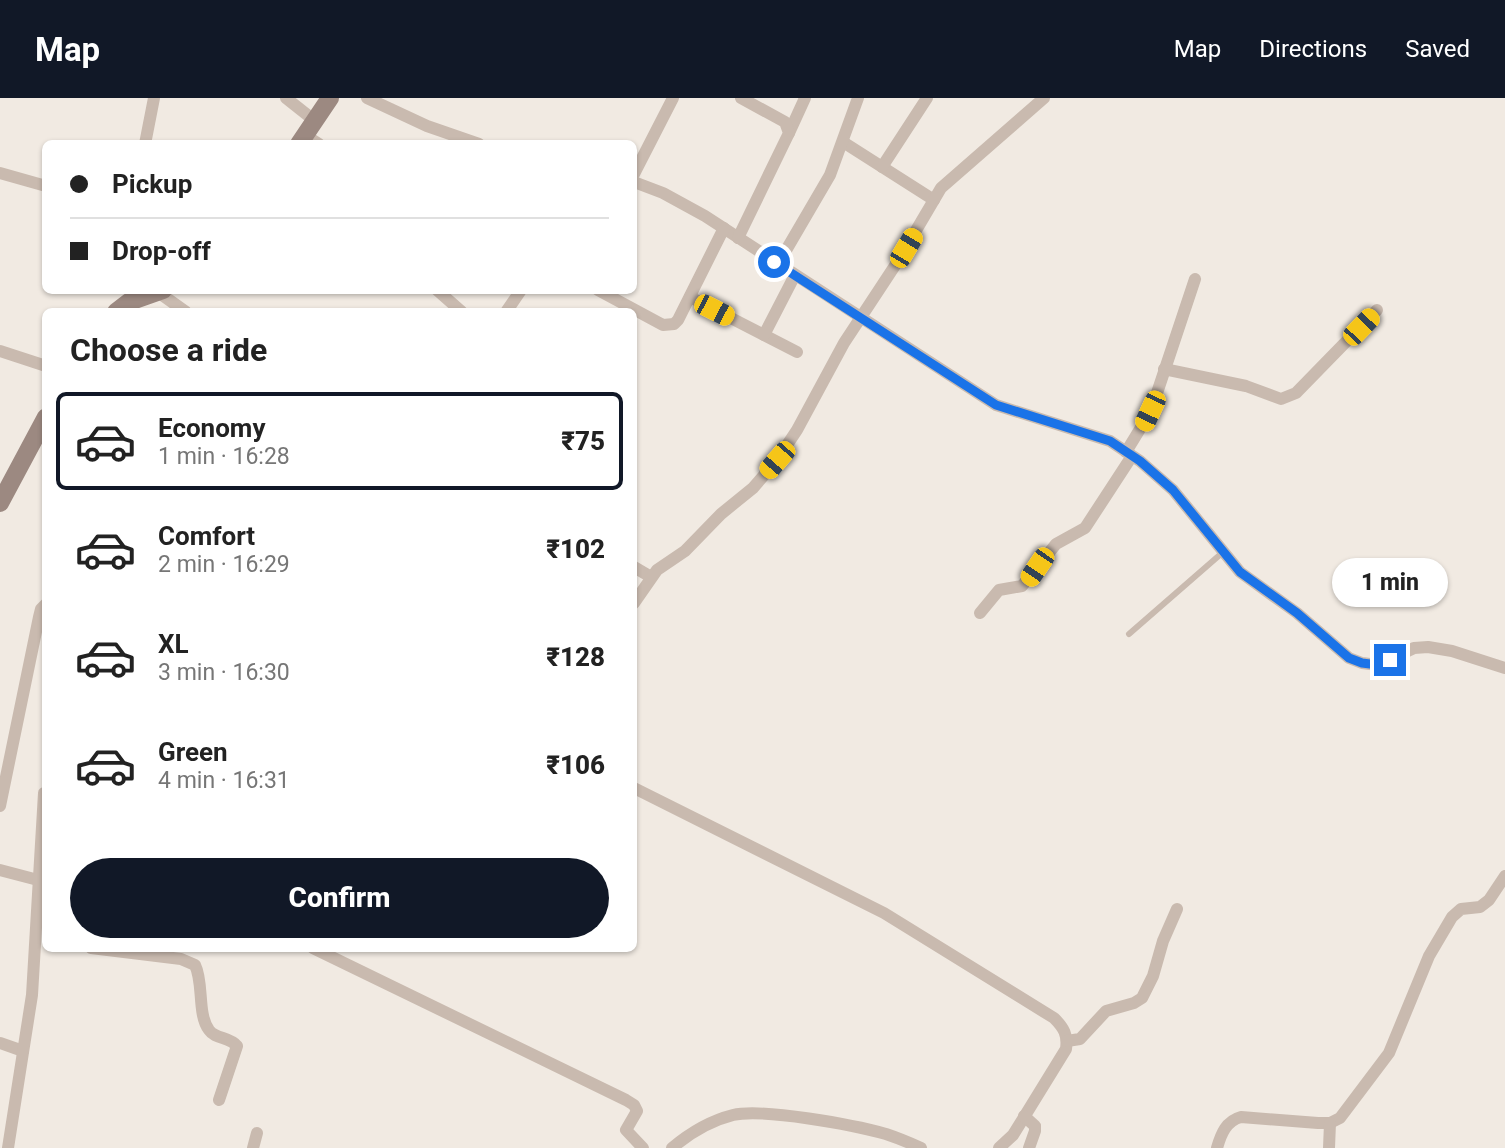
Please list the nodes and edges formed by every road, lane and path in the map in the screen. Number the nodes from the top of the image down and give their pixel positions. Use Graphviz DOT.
graph roads {
  1 [pos="155,98"];
  2 [pos="286,98"];
  3 [pos="330,98"];
  4 [pos="367,98"];
  5 [pos="673,98"];
  6 [pos="741,98"];
  7 [pos="805,98"];
  8 [pos="858,98"];
  9 [pos="927,98"];
  10 [pos="1044,98"];
  11 [pos="789,133"];
  12 [pos="310,136"];
  13 [pos="146,140"];
  14 [pos="467,140"];
  15 [pos="843,142"];
  16 [pos="882,167"];
  17 [pos="637,168"];
  18 [pos="0,173"];
  19 [pos="637,183"];
  20 [pos="42,185"];
  21 [pos="934,200"];
  22 [pos="724,228"];
  23 [pos="738,238"];
  24 [pos="778,264"];
  25 [pos="795,275"];
  26 [pos="1195,279"];
  27 [pos="152,294"];
  28 [pos="165,294"];
  29 [pos="442,294"];
  30 [pos="605,294"];
  31 [pos="690,297"];
  32 [pos="121,308"];
  33 [pos="181,308"];
  34 [pos="457,308"];
  35 [pos="631,308"];
  36 [pos="1377,310"];
  37 [pos="637,311"];
  38 [pos="860,317"];
  39 [pos="764,335"];
  40 [pos="0,351"];
  41 [pos="797,352"];
  42 [pos="42,365"];
  43 [pos="1164,369"];
  44 [pos="42,424"];
  45 [pos="1129,454"];
  46 [pos="0,503"];
  47 [pos="1222,553"];
  48 [pos="637,569"];
  49 [pos="651,577"];
  50 [pos="637,598"];
  51 [pos="42,608"];
  52 [pos="980,613"];
  53 [pos="1129,634"];
  54 [pos="1505,668"];
  55 [pos="637,790"];
  56 [pos="0,806"];
  57 [pos="42,822"];
  58 [pos="0,870"];
  59 [pos="1505,876"];
  60 [pos="38,880"];
  61 [pos="1177,909"];
  62 [pos="41,943"];
  63 [pos="124,952"];
  64 [pos="321,952"];
  65 [pos="1067,1041"];
  66 [pos="0,1043"];
  67 [pos="23,1051"];
  68 [pos="219,1100"];
  69 [pos="1024,1116"];
  70 [pos="1330,1123"];
  71 [pos="257,1133"];
  72 [pos="8,1148"];
  73 [pos="253,1148"];
  74 [pos="643,1148"];
  75 [pos="673,1148"];
  76 [pos="921,1148"];
  77 [pos="999,1148"];
  78 [pos="1029,1148"];
  79 [pos="1217,1148"];
  80 [pos="1329,1148"];
  1 -- 13 [label="street"];
  2 -- 12 [label="street"];
  3 -- 12 [label="street"];
  4 -- 14 [label="street"];
  5 -- 17 [label="street"];
  6 -- 11 [label="street"];
  7 -- 11 [label="street"];
  8 -- 15 [label="street"];
  9 -- 16 [label="street"];
  10 -- 21 [label="street"];
  11 -- 23 [label="street"];
  15 -- 16 [label="street"];
  15 -- 24 [label="street"];
  16 -- 21 [label="street"];
  18 -- 20 [label="street"];
  19 -- 22 [label="street"];
  21 -- 38 [label="street"];
  22 -- 23 [label="street"];
  22 -- 31 [label="street"];
  23 -- 24 [label="street"];
  24 -- 25 [label="street"];
  25 -- 38 [label="street"];
  25 -- 39 [label="street"];
  26 -- 43 [label="street"];
  27 -- 32 [label="street"];
  28 -- 33 [label="street"];
  29 -- 34 [label="street"];
  30 -- 35 [label="street"];
  31 -- 37 [label="street"];
  31 -- 39 [label="street"];
  36 -- 43 [label="street"];
  38 -- 45 [label="street"];
  38 -- 49 [label="street"];
  39 -- 41 [label="street"];
  40 -- 42 [label="street"];
  43 -- 45 [label="street"];
  44 -- 46 [label="street"];
  45 -- 47 [label="street"];
  45 -- 52 [label="street"];
  47 -- 53 [label="lane"];
  47 -- 54 [label="street"];
  48 -- 49 [label="street"];
  49 -- 50 [label="street"];
  51 -- 56 [label="street"];
  55 -- 65 [label="street"];
  57 -- 60 [label="street"];
  58 -- 60 [label="street"];
  59 -- 70 [label="street"];
  60 -- 62 [label="street"];
  61 -- 65 [label="street"];
  62 -- 67 [label="street"];
  63 -- 68 [label="street"];
  64 -- 74 [label="street"];
  65 -- 69 [label="street"];
  66 -- 67 [label="street"];
  67 -- 72 [label="street"];
  69 -- 77 [label="street"];
  69 -- 78 [label="street"];
  70 -- 79 [label="street"];
  70 -- 80 [label="street"];
  71 -- 73 [label="street"];
  75 -- 76 [label="street"];
}
